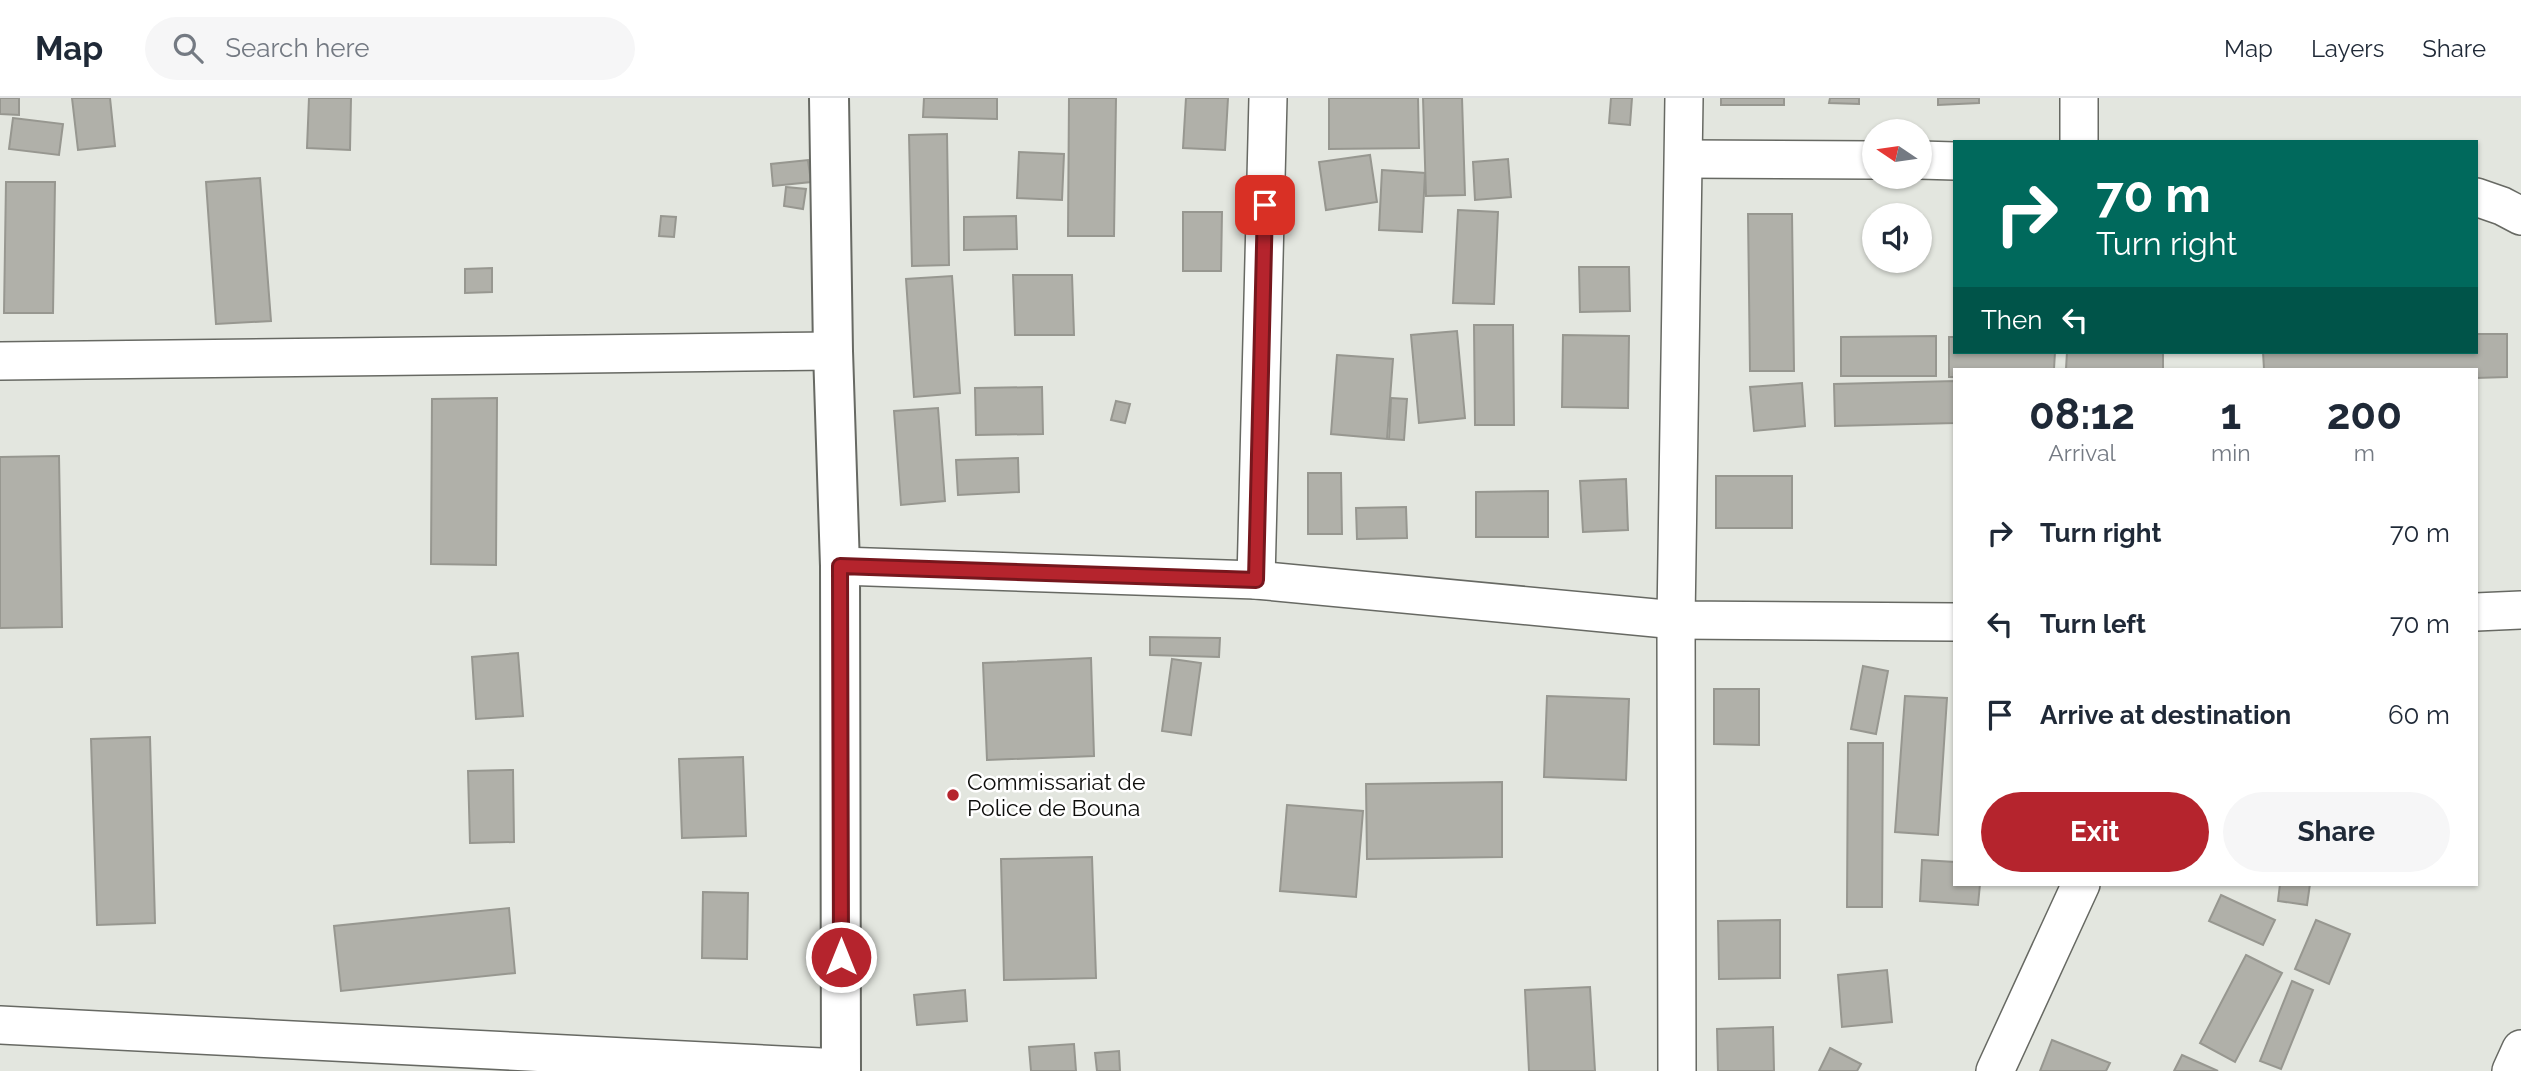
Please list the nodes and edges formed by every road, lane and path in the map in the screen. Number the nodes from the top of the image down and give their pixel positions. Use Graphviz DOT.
graph roads {
  1 [pos="829,98"];
  2 [pos="1268,98"];
  3 [pos="1684,98"];
  4 [pos="2079,98"];
  5 [pos="2079,140"];
  6 [pos="1685,159"];
  7 [pos="1862,160"];
  8 [pos="1932,160"];
  9 [pos="1953,161"];
  10 [pos="2478,198"];
  11 [pos="2521,216"];
  12 [pos="833,351"];
  13 [pos="0,361"];
  14 [pos="840,566"];
  15 [pos="1256,580"];
  16 [pos="2521,610"];
  17 [pos="2478,612"];
  18 [pos="1676,620"];
  19 [pos="1953,622"];
  20 [pos="2080,886"];
  21 [pos="0,1025"];
  22 [pos="2521,1049"];
  23 [pos="841,1070"];
  24 [pos="1677,1071"];
  25 [pos="1994,1071"];
  26 [pos="2511,1071"];
  1 -- 12 [label="main road"];
  2 -- 15 [label="street"];
  3 -- 6 [label="street"];
  4 -- 5 [label="street"];
  6 -- 7 [label="street"];
  6 -- 18 [label="street"];
  8 -- 9 [label="street"];
  10 -- 11 [label="street"];
  12 -- 13 [label="street"];
  12 -- 14 [label="main road"];
  14 -- 15 [label="street"];
  14 -- 23 [label="main road"];
  15 -- 18 [label="street"];
  16 -- 17 [label="street"];
  18 -- 19 [label="street"];
  18 -- 24 [label="street"];
  20 -- 25 [label="street"];
  21 -- 23 [label="street"];
  22 -- 26 [label="street"];
}
